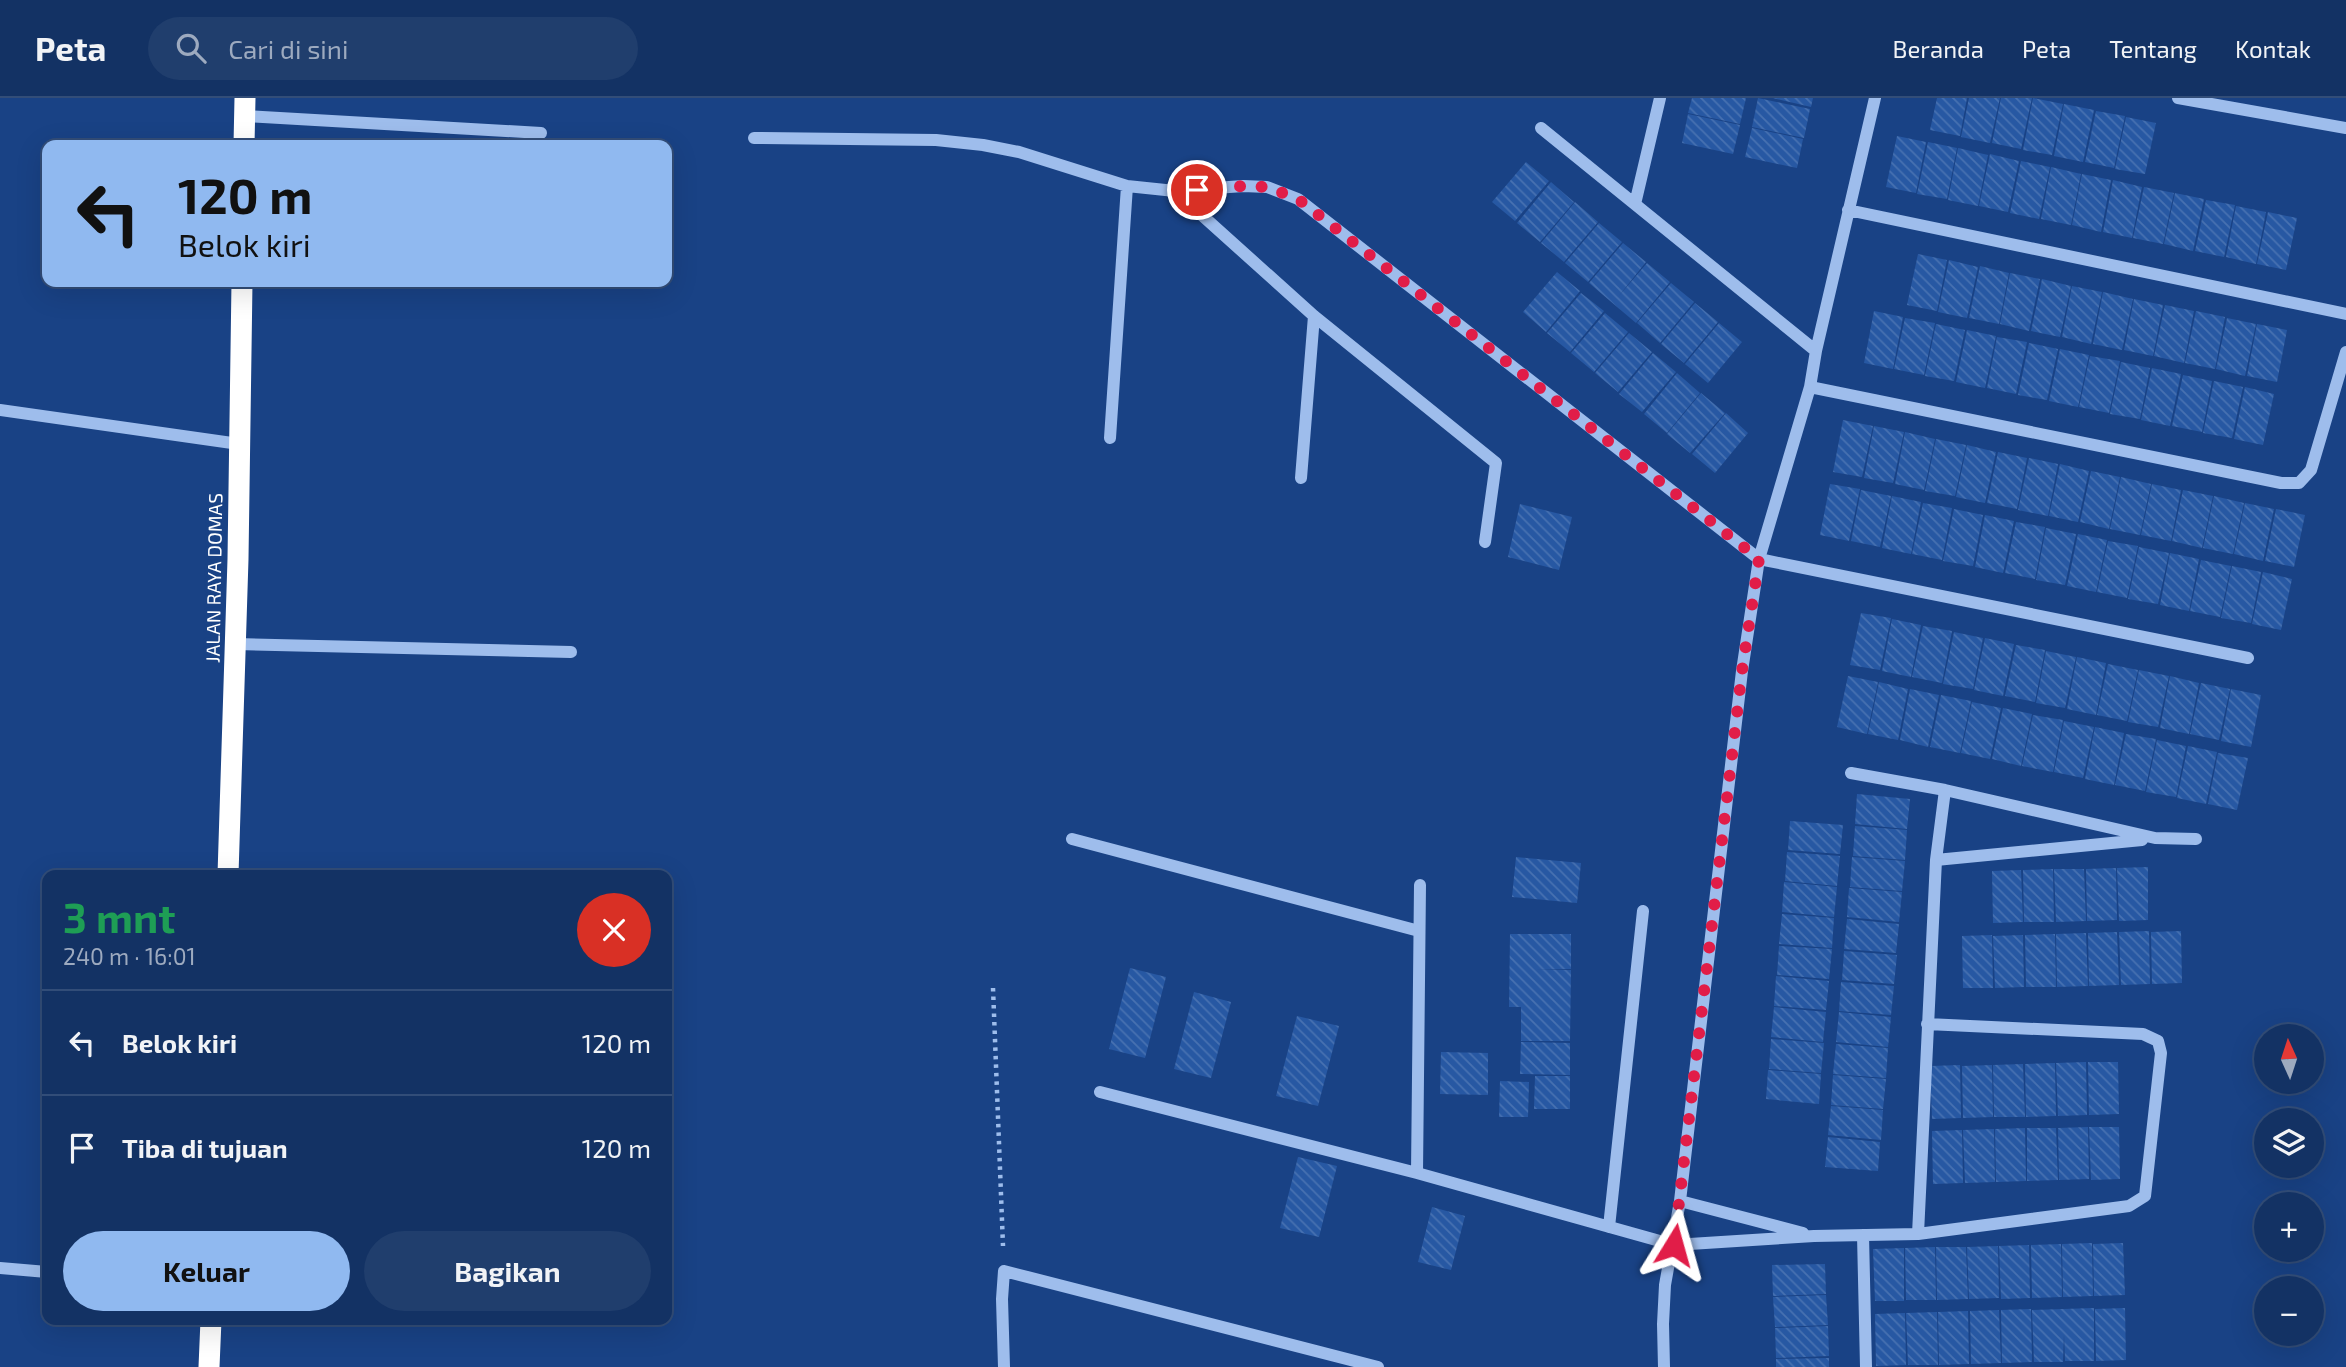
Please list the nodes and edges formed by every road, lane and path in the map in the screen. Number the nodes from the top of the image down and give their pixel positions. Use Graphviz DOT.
graph roads {
  1 [pos="1660,98"];
  2 [pos="1875,98"];
  3 [pos="2178,98"];
  4 [pos="245,107"];
  5 [pos="1541,128"];
  6 [pos="2346,128"];
  7 [pos="541,133"];
  8 [pos="754,138"];
  9 [pos="244,140"];
  10 [pos="1126,186"];
  11 [pos="1175,191"];
  12 [pos="1635,204"];
  13 [pos="1849,211"];
  14 [pos="242,287"];
  15 [pos="2346,314"];
  16 [pos="1314,316"];
  17 [pos="1816,351"];
  18 [pos="2346,352"];
  19 [pos="1810,387"];
  20 [pos="0,410"];
  21 [pos="1110,438"];
  22 [pos="239,444"];
  23 [pos="1301,478"];
  24 [pos="1485,542"];
  25 [pos="1759,559"];
  26 [pos="236,643"];
  27 [pos="571,652"];
  28 [pos="2248,658"];
  29 [pos="1852,773"];
  30 [pos="1945,790"];
  31 [pos="2155,838"];
  32 [pos="1072,839"];
  33 [pos="2196,839"];
  34 [pos="1936,860"];
  35 [pos="228,870"];
  36 [pos="1420,885"];
  37 [pos="1643,911"];
  38 [pos="1419,931"];
  39 [pos="993,988"];
  40 [pos="1927,1024"];
  41 [pos="1100,1092"];
  42 [pos="1417,1173"];
  43 [pos="1681,1202"];
  44 [pos="1609,1227"];
  45 [pos="1918,1234"];
  46 [pos="1863,1235"];
  47 [pos="1814,1236"];
  48 [pos="1674,1245"];
  49 [pos="0,1268"];
  50 [pos="1003,1271"];
  51 [pos="42,1272"];
  52 [pos="211,1325"];
  53 [pos="209,1367"];
  54 [pos="1004,1367"];
  55 [pos="1378,1367"];
  56 [pos="1664,1367"];
  57 [pos="1866,1367"];
  1 -- 12 [label="street"];
  2 -- 13 [label="street"];
  3 -- 6 [label="street"];
  4 -- 7 [label="street"];
  4 -- 9 [label="highway"];
  5 -- 12 [label="street"];
  8 -- 10 [label="street"];
  10 -- 11 [label="street"];
  10 -- 21 [label="street"];
  11 -- 16 [label="street"];
  11 -- 25 [label="street"];
  12 -- 17 [label="street"];
  13 -- 15 [label="street"];
  13 -- 17 [label="street"];
  14 -- 22 [label="highway, JALAN RAYA DOMAS"];
  16 -- 23 [label="street"];
  16 -- 24 [label="street"];
  17 -- 19 [label="street"];
  18 -- 19 [label="street"];
  19 -- 25 [label="street"];
  20 -- 22 [label="street"];
  22 -- 26 [label="highway, JALAN RAYA DOMAS"];
  25 -- 28 [label="street"];
  25 -- 43 [label="street"];
  26 -- 27 [label="street"];
  26 -- 35 [label="highway, JALAN RAYA DOMAS"];
  29 -- 30 [label="street"];
  30 -- 31 [label="street"];
  30 -- 34 [label="street"];
  31 -- 33 [label="street"];
  31 -- 34 [label="street"];
  32 -- 38 [label="street"];
  34 -- 40 [label="street"];
  36 -- 38 [label="street"];
  37 -- 44 [label="street"];
  38 -- 42 [label="street"];
  39 -- 50 [label="path"];
  40 -- 45 [label="street"];
  40 -- 45 [label="street"];
  41 -- 42 [label="street"];
  42 -- 44 [label="street"];
  43 -- 47 [label="street"];
  43 -- 48 [label="street"];
  44 -- 48 [label="street"];
  45 -- 46 [label="street"];
  46 -- 47 [label="street"];
  46 -- 57 [label="street"];
  47 -- 48 [label="street"];
  48 -- 56 [label="street"];
  49 -- 51 [label="street"];
  50 -- 54 [label="street"];
  50 -- 55 [label="street"];
  52 -- 53 [label="highway"];
}
